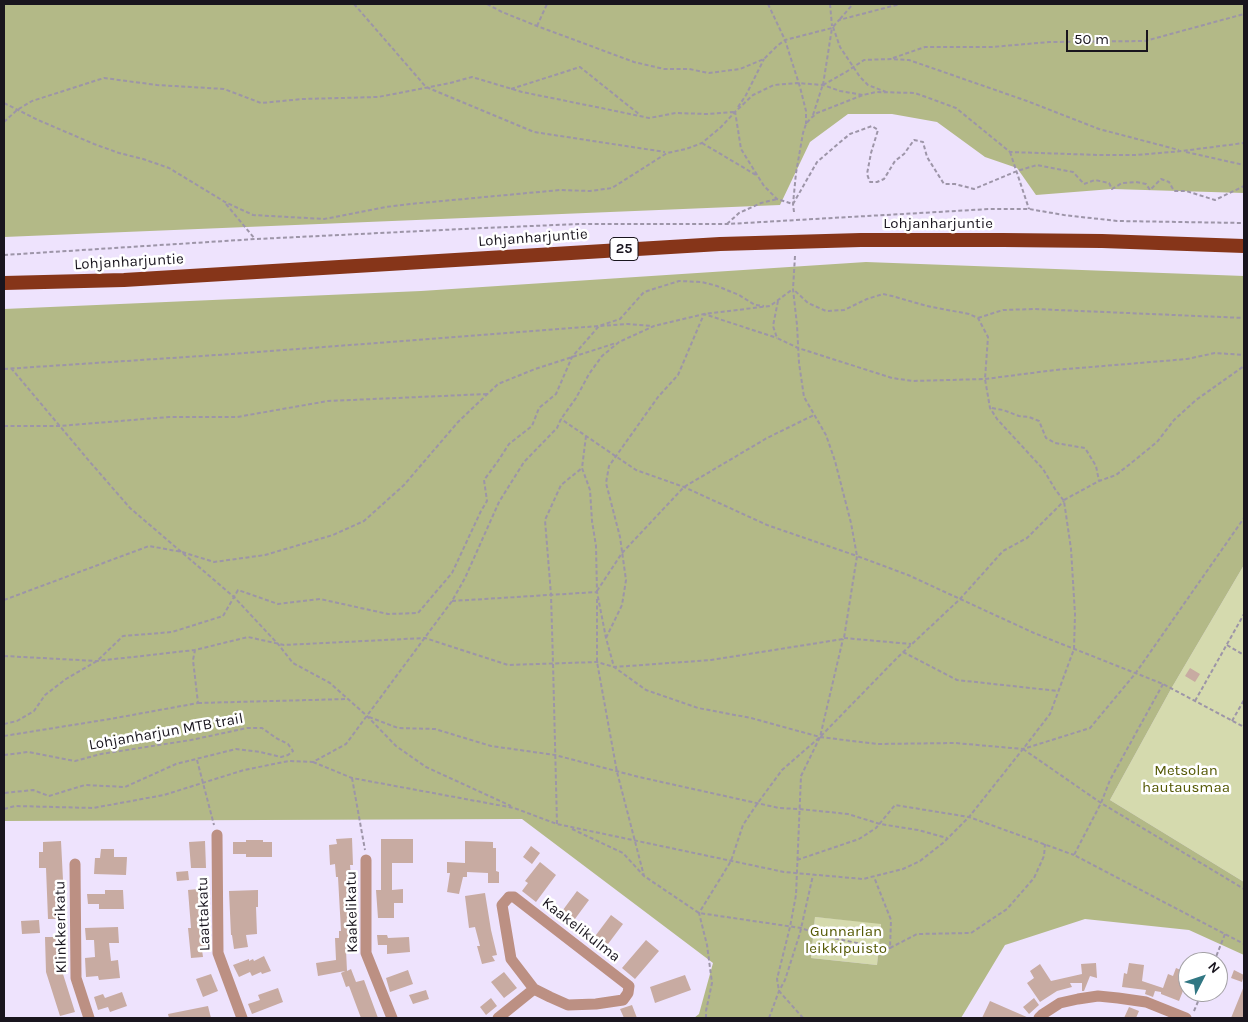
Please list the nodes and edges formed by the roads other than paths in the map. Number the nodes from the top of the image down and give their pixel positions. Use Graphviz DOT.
graph roads {
  1 [pos="1244,246"];
  2 [pos="4,283"];
  3 [pos="217,835"];
  4 [pos="366,860"];
  5 [pos="75,864"];
  6 [pos="534,989"];
  7 [pos="89,1018"];
  8 [pos="242,1018"];
  9 [pos="392,1018"];
  10 [pos="498,1018"];
  11 [pos="1039,1018"];
  12 [pos="1186,1018"];
  1 -- 2 [label="highway, Lohjanharjuntie / 25"];
  3 -- 8 [label="street, Laattakatu"];
  4 -- 9 [label="street, Kaakelikatu"];
  5 -- 7 [label="street, Klinkkerikatu"];
  6 -- 6 [label="street, Kaakelikulma"];
  6 -- 10 [label="street"];
  11 -- 12 [label="street"];
}
